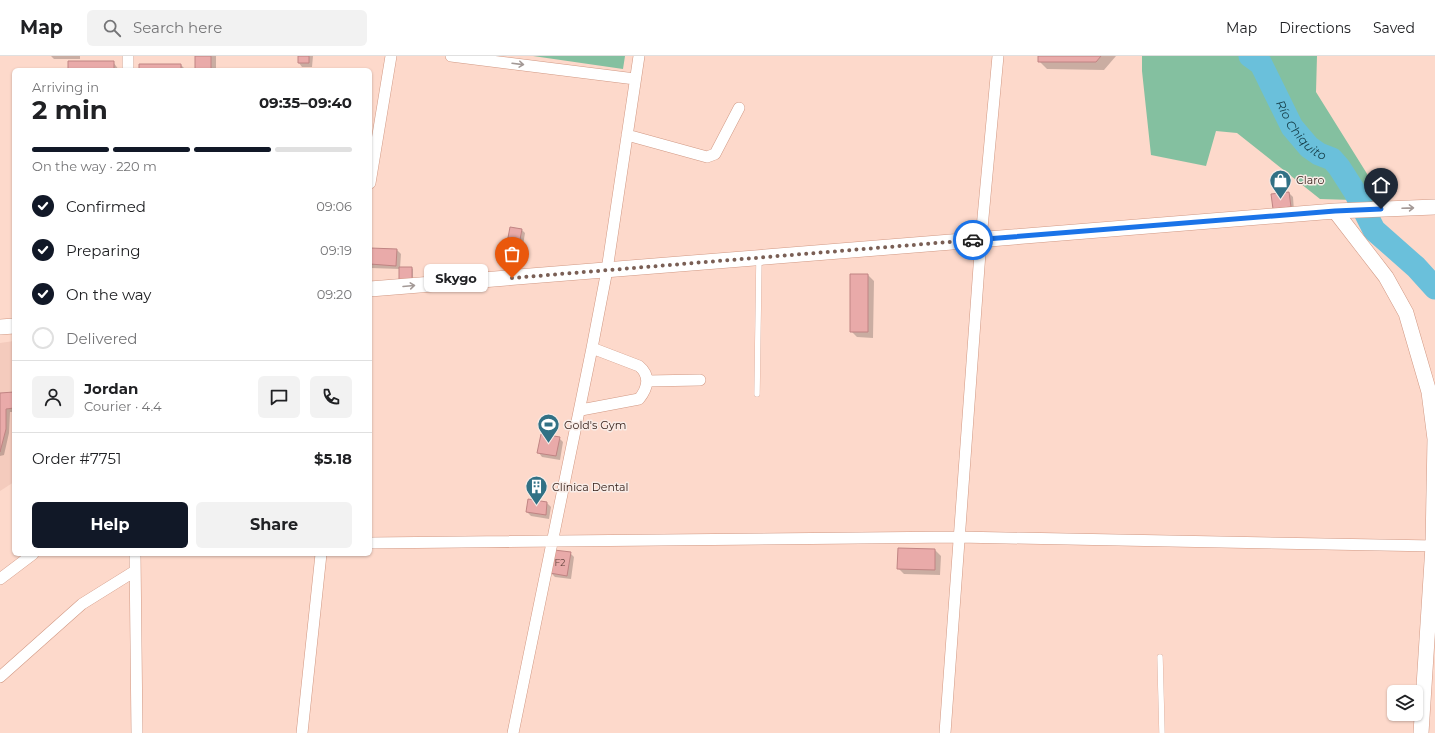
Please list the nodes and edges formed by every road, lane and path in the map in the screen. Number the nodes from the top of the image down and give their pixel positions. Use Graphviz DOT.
graph roads {
  1 [pos="128,56"];
  2 [pos="391,56"];
  3 [pos="451,56"];
  4 [pos="639,56"];
  5 [pos="998,56"];
  6 [pos="128,68"];
  7 [pos="635,79"];
  8 [pos="739,108"];
  9 [pos="627,135"];
  10 [pos="372,171"];
  11 [pos="1435,207"];
  12 [pos="1341,210"];
  13 [pos="981,239"];
  14 [pos="759,258"];
  15 [pos="607,270"];
  16 [pos="372,289"];
  17 [pos="12,326"];
  18 [pos="0,327"];
  19 [pos="592,348"];
  20 [pos="700,380"];
  21 [pos="648,382"];
  22 [pos="757,394"];
  23 [pos="581,410"];
  24 [pos="958,537"];
  25 [pos="554,541"];
  26 [pos="372,543"];
  27 [pos="1434,546"];
  28 [pos="30,556"];
  29 [pos="135,556"];
  30 [pos="321,556"];
  31 [pos="135,571"];
  32 [pos="0,579"];
  33 [pos="1160,656"];
  34 [pos="0,677"];
  35 [pos="137,733"];
  36 [pos="302,733"];
  37 [pos="513,733"];
  38 [pos="945,733"];
  39 [pos="1162,733"];
  40 [pos="1421,733"];
  1 -- 6 [label="street"];
  2 -- 10 [label="street"];
  3 -- 7 [label="street, one-way"];
  4 -- 7 [label="street"];
  5 -- 13 [label="street"];
  7 -- 9 [label="street"];
  8 -- 9 [label="street"];
  9 -- 15 [label="street"];
  12 -- 11 [label="street, one-way"];
  12 -- 13 [label="street"];
  12 -- 27 [label="street"];
  13 -- 14 [label="street"];
  13 -- 24 [label="street"];
  14 -- 15 [label="street"];
  14 -- 22 [label="lane"];
  16 -- 15 [label="street, one-way"];
  15 -- 19 [label="street"];
  17 -- 18 [label="street"];
  19 -- 21 [label="street"];
  19 -- 23 [label="street"];
  20 -- 21 [label="street"];
  21 -- 23 [label="street"];
  23 -- 25 [label="street"];
  24 -- 25 [label="street"];
  24 -- 27 [label="street"];
  24 -- 38 [label="street"];
  25 -- 26 [label="street"];
  25 -- 37 [label="street"];
  27 -- 40 [label="street"];
  28 -- 32 [label="street"];
  29 -- 31 [label="street"];
  30 -- 36 [label="street"];
  31 -- 34 [label="street"];
  31 -- 35 [label="street"];
  33 -- 39 [label="lane"];
}
